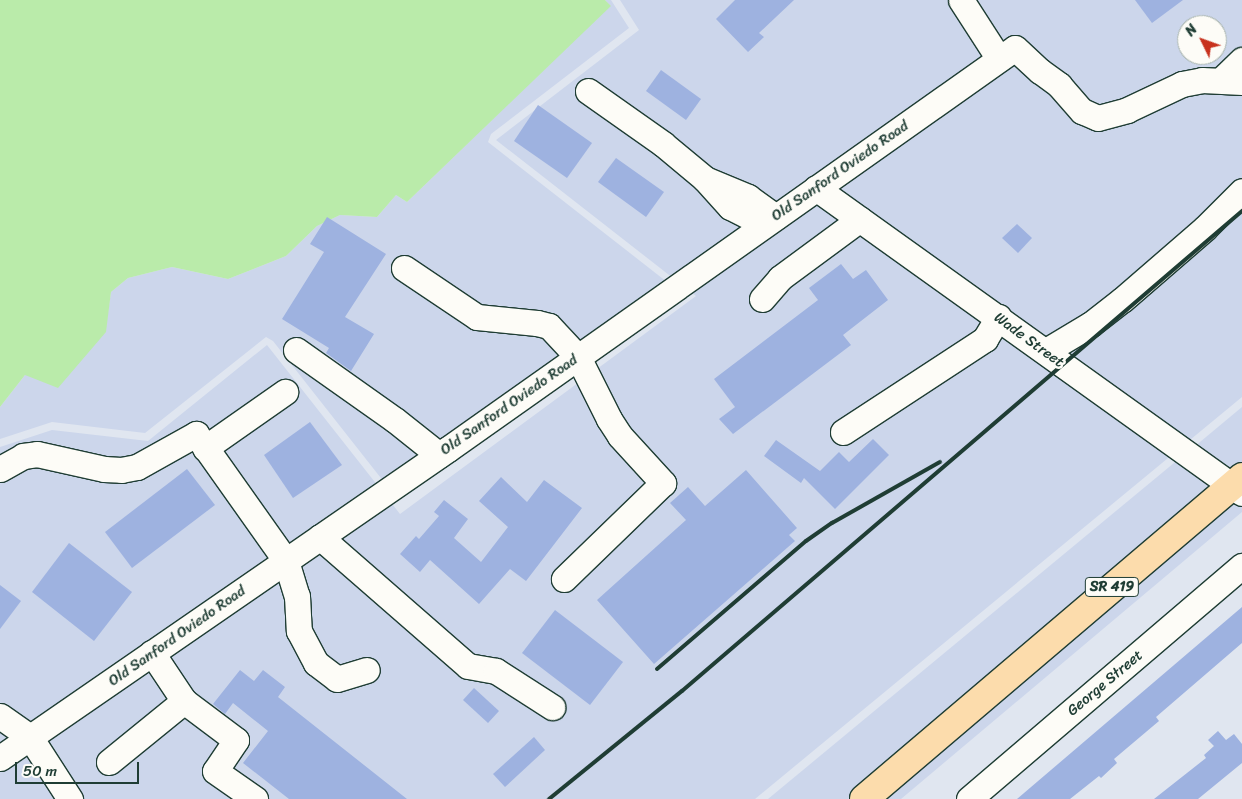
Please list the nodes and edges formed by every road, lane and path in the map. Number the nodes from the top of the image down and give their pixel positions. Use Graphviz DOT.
graph roads {
  1 [pos="972,6"];
  2 [pos="1007,53"];
  3 [pos="1242,60"];
  4 [pos="1231,81"];
  5 [pos="588,92"];
  6 [pos="816,188"];
  7 [pos="1242,191"];
  8 [pos="860,218"];
  9 [pos="770,220"];
  10 [pos="404,268"];
  11 [pos="762,299"];
  12 [pos="998,317"];
  13 [pos="296,350"];
  14 [pos="1046,351"];
  15 [pos="578,357"];
  16 [pos="286,392"];
  17 [pos="843,432"];
  18 [pos="205,448"];
  19 [pos="439,455"];
  20 [pos="0,469"];
  21 [pos="1239,485"];
  22 [pos="320,537"];
  23 [pos="286,561"];
  24 [pos="1242,566"];
  25 [pos="564,579"];
  26 [pos="152,653"];
  27 [pos="367,670"];
  28 [pos="184,701"];
  29 [pos="552,707"];
  30 [pos="0,716"];
  31 [pos="30,737"];
  32 [pos="0,758"];
  33 [pos="109,762"];
  34 [pos="68,798"];
  35 [pos="255,799"];
  36 [pos="864,799"];
  37 [pos="969,799"];
  1 -- 2 [label="street"];
  2 -- 4 [label="street"];
  2 -- 6 [label="street, Old Sanford Oviedo Road"];
  3 -- 4 [label="street"];
  5 -- 9 [label="street"];
  6 -- 8 [label="street, Wade Street"];
  6 -- 9 [label="street, Old Sanford Oviedo Road"];
  7 -- 14 [label="street"];
  8 -- 11 [label="street"];
  8 -- 12 [label="street, Wade Street"];
  9 -- 15 [label="street, Old Sanford Oviedo Road"];
  10 -- 15 [label="street"];
  12 -- 14 [label="street, Wade Street"];
  12 -- 17 [label="street"];
  13 -- 19 [label="street"];
  14 -- 21 [label="street, Wade Street"];
  15 -- 19 [label="street, Old Sanford Oviedo Road"];
  15 -- 25 [label="street"];
  16 -- 18 [label="street"];
  18 -- 20 [label="street"];
  18 -- 23 [label="street"];
  19 -- 22 [label="street, Old Sanford Oviedo Road"];
  21 -- 36 [label="main road, SR 419"];
  22 -- 23 [label="street, Old Sanford Oviedo Road"];
  22 -- 29 [label="street"];
  23 -- 26 [label="street, Old Sanford Oviedo Road"];
  23 -- 27 [label="street"];
  24 -- 37 [label="street, George Street"];
  26 -- 28 [label="street"];
  26 -- 31 [label="street, Old Sanford Oviedo Road"];
  28 -- 33 [label="street"];
  28 -- 35 [label="street"];
  30 -- 31 [label="street"];
  31 -- 32 [label="street, Old Sanford Oviedo Road"];
  31 -- 34 [label="street"];
}
